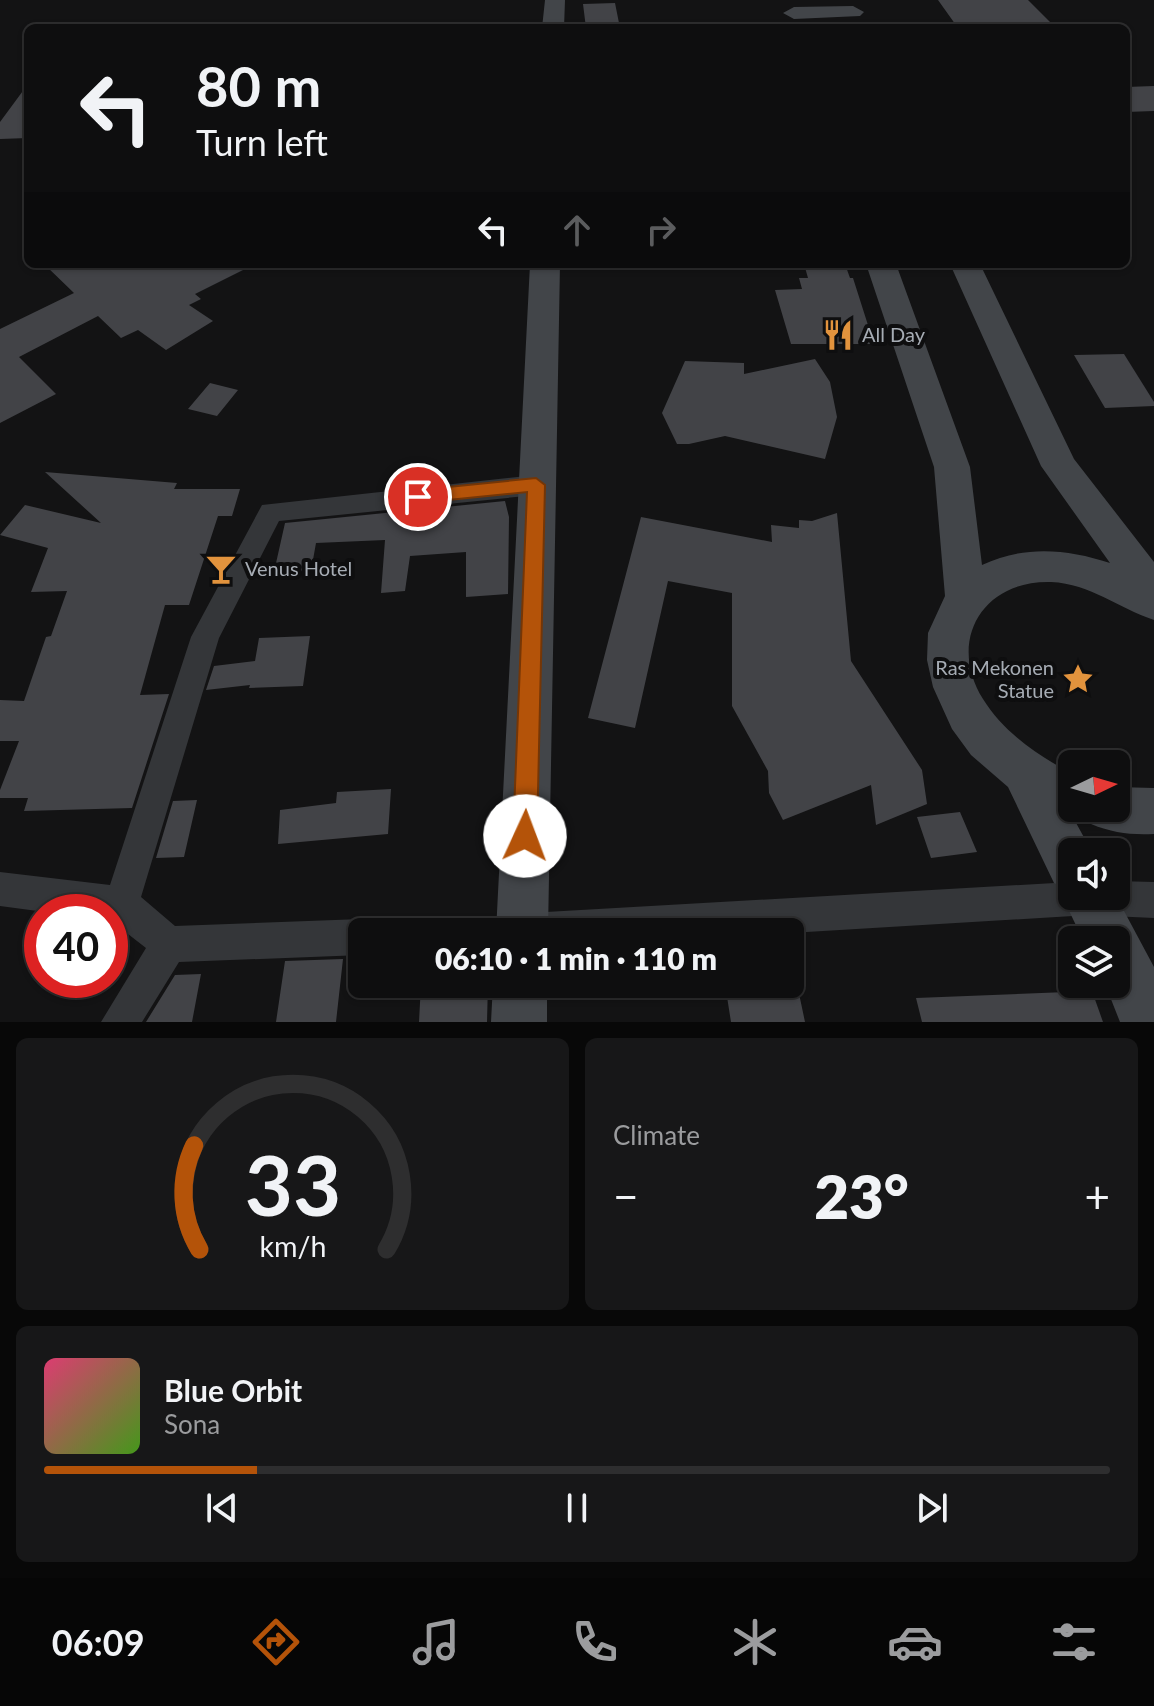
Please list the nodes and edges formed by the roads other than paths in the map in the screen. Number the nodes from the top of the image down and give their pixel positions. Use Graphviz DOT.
graph roads {
  1 [pos="555,0"];
  2 [pos="853,13"];
  3 [pos="794,14"];
  4 [pos="553,24"];
  5 [pos="545,268"];
  6 [pos="882,268"];
  7 [pos="967,268"];
  8 [pos="536,485"];
  9 [pos="1154,592"];
  10 [pos="965,596"];
  11 [pos="1154,603"];
  12 [pos="1025,773"];
  13 [pos="1058,791"];
  14 [pos="1154,811"];
  15 [pos="1130,812"];
  16 [pos="1058,838"];
  17 [pos="0,889"];
  18 [pos="40,894"];
  19 [pos="124,894"];
  20 [pos="1130,900"];
  21 [pos="1154,900"];
  22 [pos="1058,902"];
  23 [pos="128,910"];
  24 [pos="522,918"];
  25 [pos="770,918"];
  26 [pos="348,938"];
  27 [pos="169,944"];
  28 [pos="1130,977"];
  29 [pos="520,998"];
  30 [pos="120,1022"];
  31 [pos="519,1022"];
  32 [pos="1148,1022"];
  1 -- 4 [label="main road"];
  2 -- 3 [label="main road"];
  5 -- 8 [label="main road"];
  6 -- 10 [label="main road"];
  7 -- 9 [label="main road"];
  8 -- 19 [label="street"];
  8 -- 24 [label="main road"];
  10 -- 11 [label="main road"];
  10 -- 12 [label="main road"];
  12 -- 13 [label="main road"];
  12 -- 16 [label="main road"];
  14 -- 15 [label="main road"];
  17 -- 18 [label="street"];
  20 -- 21 [label="street"];
  22 -- 25 [label="street"];
  23 -- 27 [label="street"];
  26 -- 27 [label="street"];
  27 -- 30 [label="street"];
  28 -- 32 [label="main road"];
  29 -- 31 [label="main road"];
}
